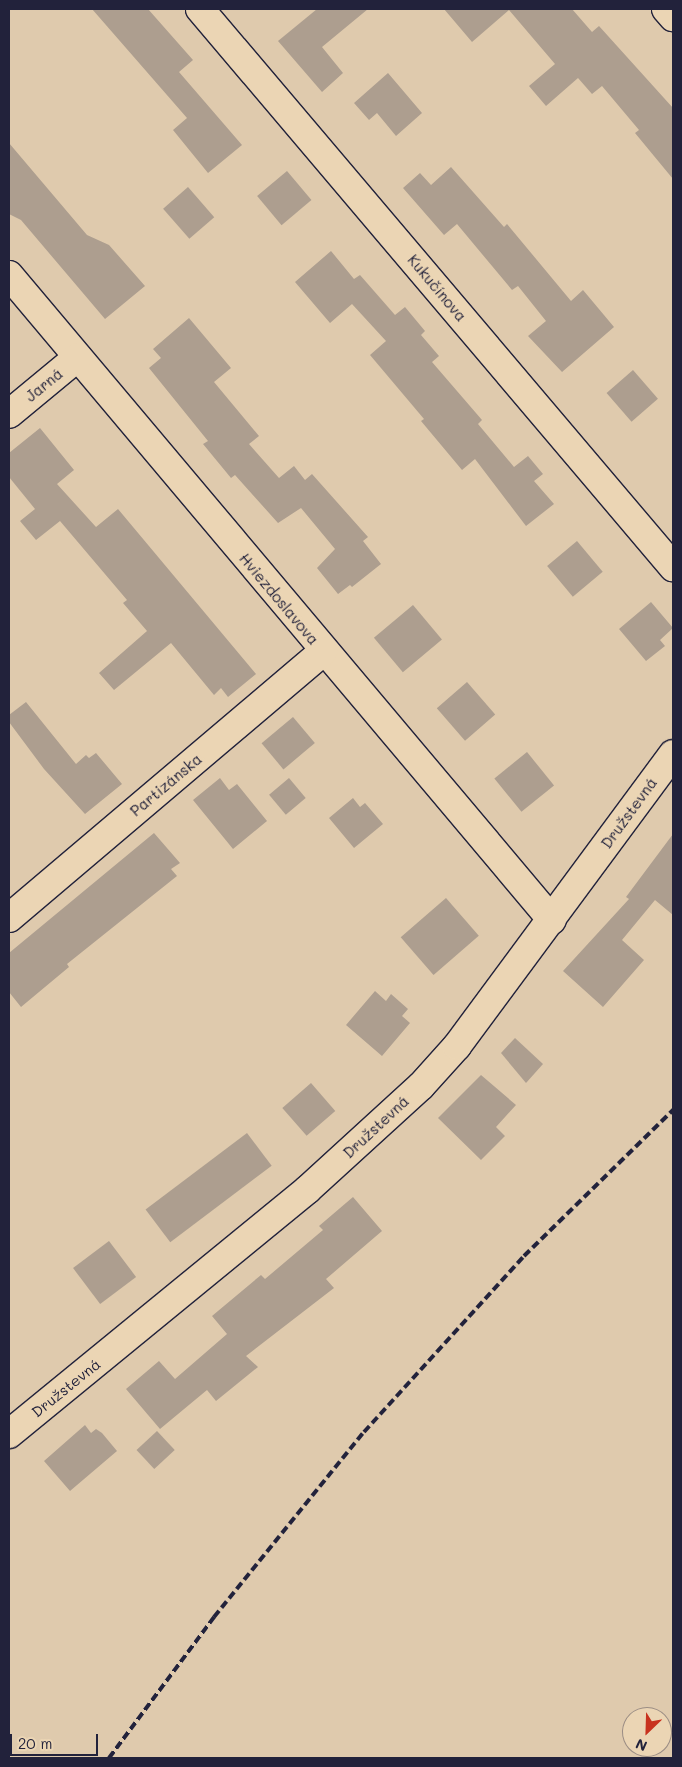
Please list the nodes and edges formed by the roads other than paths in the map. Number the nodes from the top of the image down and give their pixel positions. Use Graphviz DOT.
graph roads {
  1 [pos="200,9"];
  2 [pos="666,9"];
  3 [pos="673,17"];
  4 [pos="9,275"];
  5 [pos="78,357"];
  6 [pos="9,414"];
  7 [pos="673,567"];
  8 [pos="323,652"];
  9 [pos="673,754"];
  10 [pos="9,918"];
  11 [pos="552,920"];
  12 [pos="9,1434"];
  1 -- 7 [label="street, Kukučínova"];
  2 -- 3 [label="street"];
  4 -- 5 [label="street, Hviezdoslavova"];
  5 -- 6 [label="street, Jarná"];
  5 -- 8 [label="street, Hviezdoslavova"];
  8 -- 10 [label="street, Partizánska"];
  8 -- 11 [label="street, Hviezdoslavova"];
  9 -- 11 [label="street, Družstevná"];
  11 -- 12 [label="street, Družstevná"];
}
